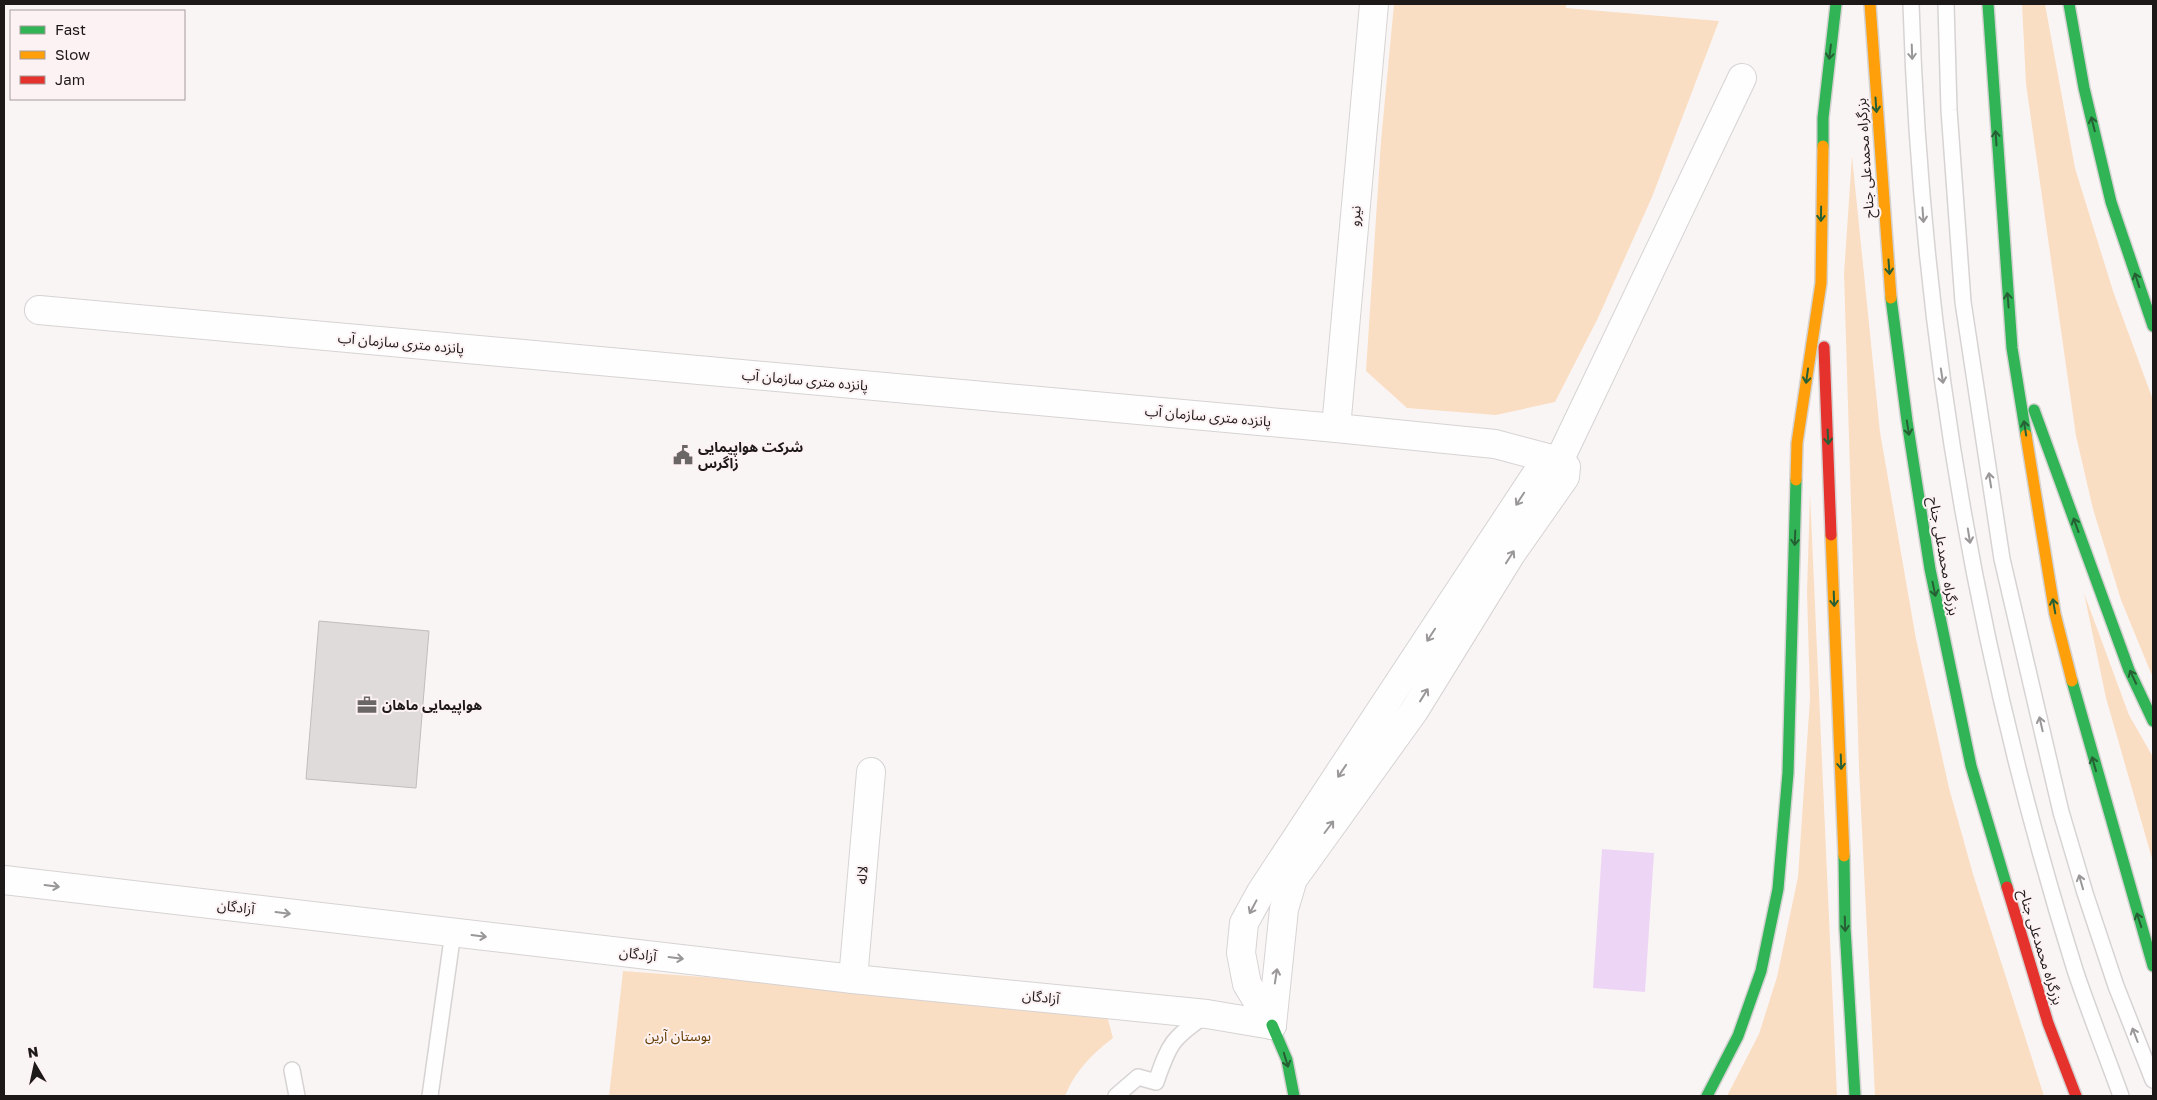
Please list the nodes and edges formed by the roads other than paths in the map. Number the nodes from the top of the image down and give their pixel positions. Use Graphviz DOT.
graph roads {
  1 [pos="1374,4"];
  2 [pos="1836,4"];
  3 [pos="1870,4"];
  4 [pos="1911,4"];
  5 [pos="1946,4"];
  6 [pos="1988,4"];
  7 [pos="2069,4"];
  8 [pos="1742,78"];
  9 [pos="1821,283"];
  10 [pos="38,310"];
  11 [pos="2153,326"];
  12 [pos="2012,348"];
  13 [pos="1336,428"];
  14 [pos="1557,462"];
  15 [pos="2153,721"];
  16 [pos="871,772"];
  17 [pos="4,880"];
  18 [pos="453,932"];
  19 [pos="2153,966"];
  20 [pos="853,979"];
  21 [pos="1207,1014"];
  22 [pos="1272,1025"];
  23 [pos="292,1070"];
  24 [pos="2153,1080"];
  25 [pos="297,1096"];
  26 [pos="430,1096"];
  27 [pos="1116,1096"];
  28 [pos="1294,1096"];
  29 [pos="1707,1096"];
  30 [pos="1855,1096"];
  31 [pos="2076,1096"];
  32 [pos="2121,1096"];
  1 -- 13 [label="street, نیرو"];
  2 -- 9 [label="highway, one-way"];
  3 -- 31 [label="highway, بزرگراه محمدعلی جناح, one-way"];
  4 -- 32 [label="lane, one-way"];
  24 -- 5 [label="lane, one-way"];
  12 -- 6 [label="highway, one-way"];
  11 -- 7 [label="highway, one-way"];
  8 -- 14 [label="street"];
  9 -- 29 [label="highway, one-way"];
  9 -- 30 [label="highway, one-way"];
  10 -- 13 [label="street, پانزده متری سازمان آب"];
  15 -- 12 [label="highway, one-way"];
  19 -- 12 [label="highway, one-way"];
  13 -- 14 [label="street, پانزده متری سازمان آب"];
  22 -- 14 [label="street, one-way"];
  14 -- 22 [label="street, one-way"];
  16 -- 20 [label="street, لاله"];
  17 -- 18 [label="street, آزادگان, one-way"];
  18 -- 20 [label="street, آزادگان, one-way"];
  18 -- 26 [label="lane"];
  20 -- 21 [label="street, آزادگان"];
  21 -- 22 [label="street, آزادگان"];
  21 -- 27 [label="lane"];
  22 -- 28 [label="highway, one-way"];
  23 -- 25 [label="lane"];
}
